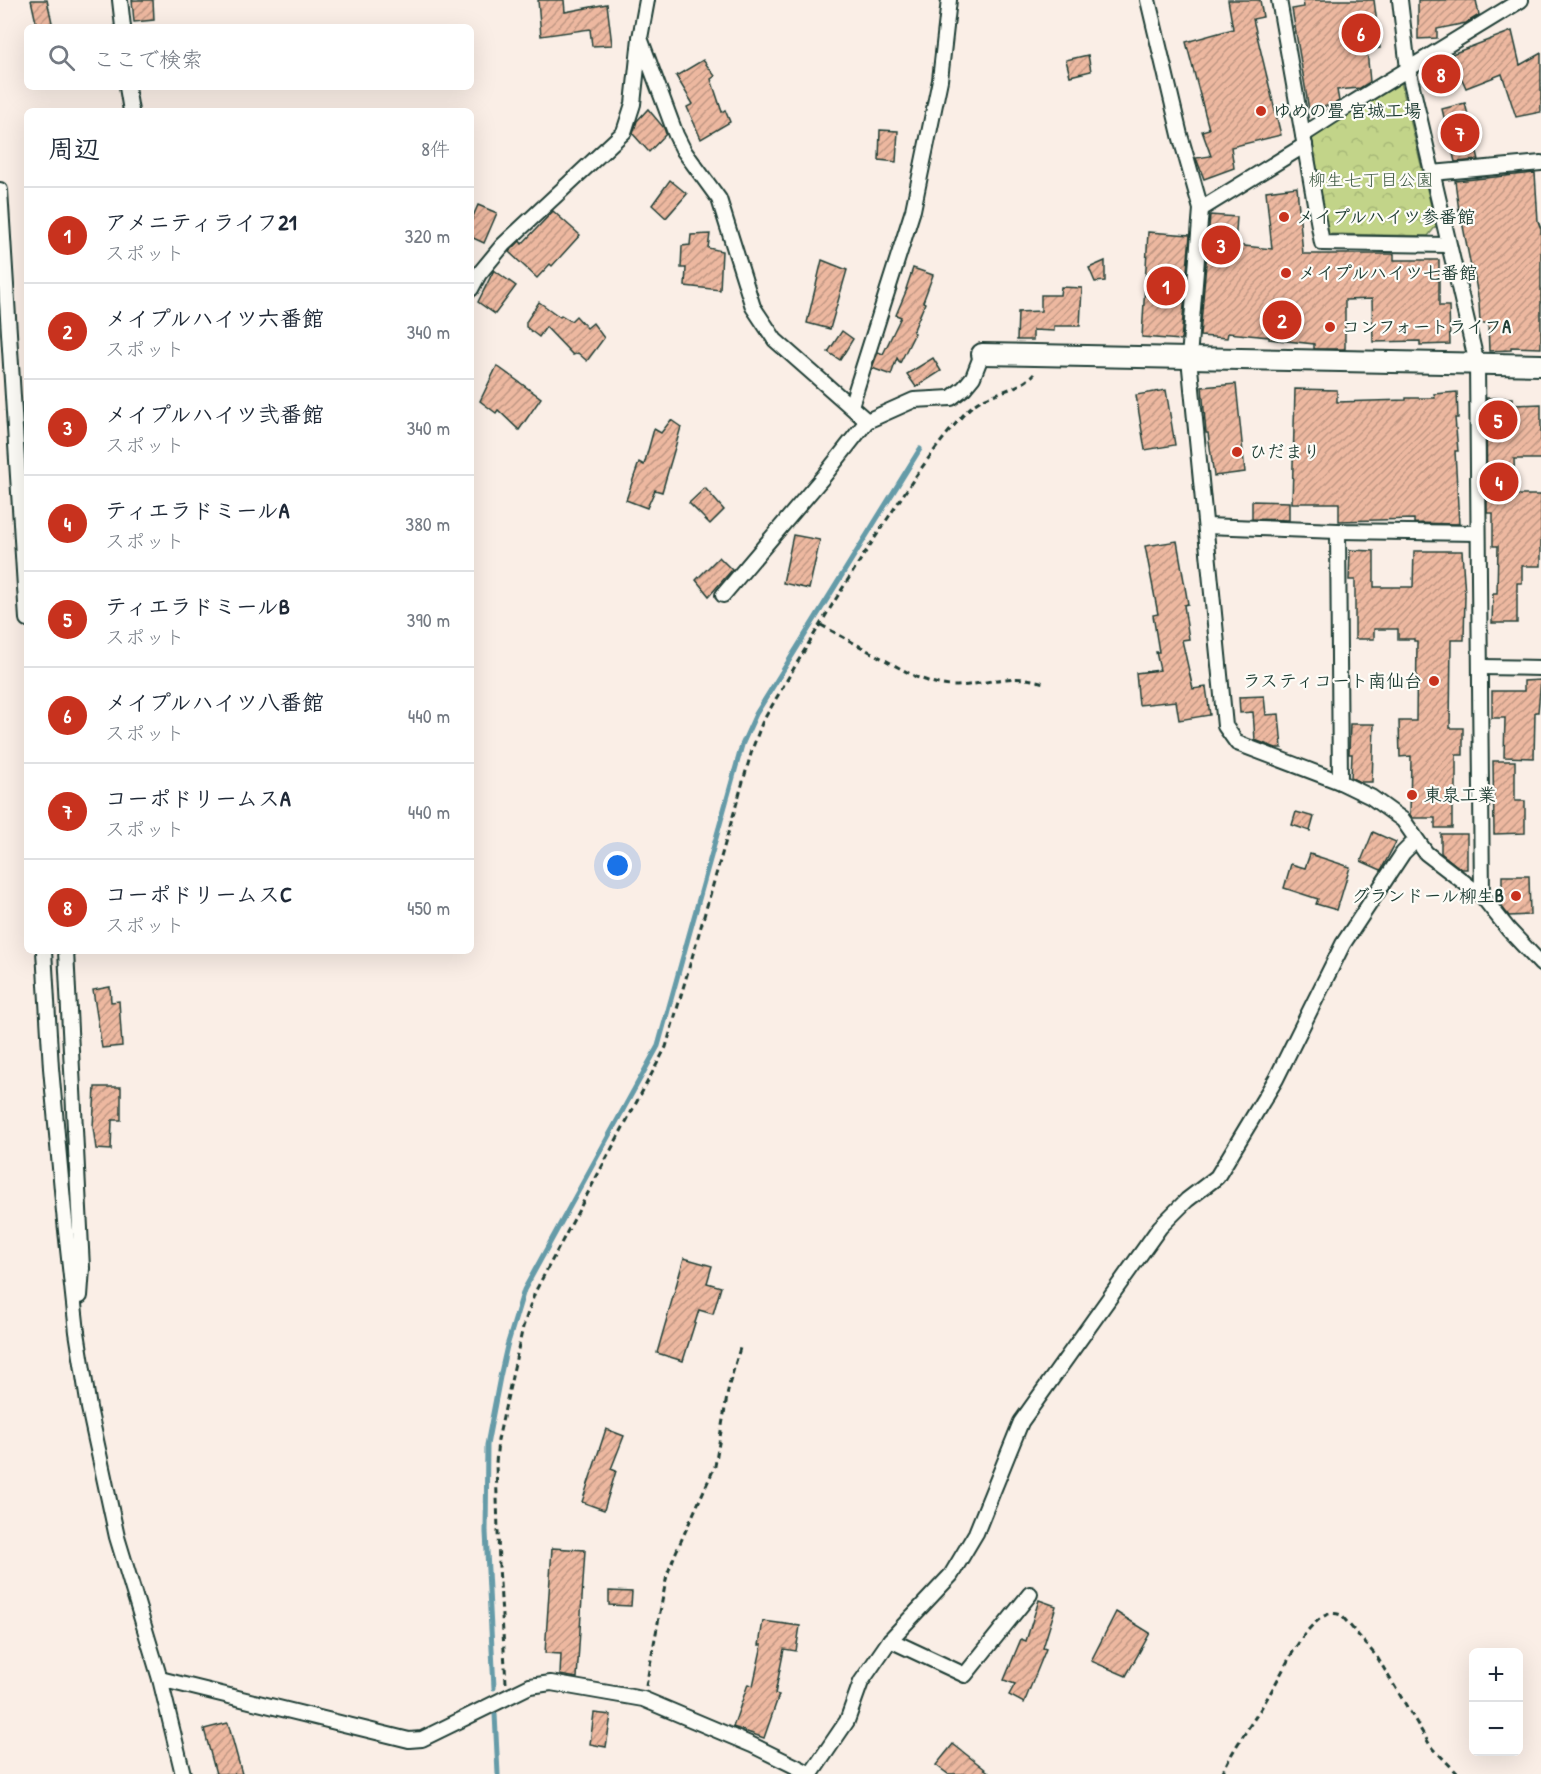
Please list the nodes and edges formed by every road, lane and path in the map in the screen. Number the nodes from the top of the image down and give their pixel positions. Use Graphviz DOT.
graph roads {
  1 [pos="120,0"];
  2 [pos="647,0"];
  3 [pos="949,0"];
  4 [pos="1148,0"];
  5 [pos="1279,0"];
  6 [pos="1400,0"];
  7 [pos="1521,0"];
  8 [pos="123,24"];
  9 [pos="640,38"];
  10 [pos="1408,69"];
  11 [pos="128,90"];
  12 [pos="130,108"];
  13 [pos="1304,140"];
  14 [pos="1541,163"];
  15 [pos="1432,173"];
  16 [pos="0,190"];
  17 [pos="1201,209"];
  18 [pos="1448,245"];
  19 [pos="474,283"];
  20 [pos="982,354"];
  21 [pos="1041,356"];
  22 [pos="1189,358"];
  23 [pos="1477,364"];
  24 [pos="1541,365"];
  25 [pos="850,406"];
  26 [pos="867,421"];
  27 [pos="1206,525"];
  28 [pos="1338,531"];
  29 [pos="1478,533"];
  30 [pos="24,571"];
  31 [pos="723,595"];
  32 [pos="821,625"];
  33 [pos="1480,667"];
  34 [pos="1541,668"];
  35 [pos="1044,683"];
  36 [pos="1340,782"];
  37 [pos="1416,840"];
  38 [pos="1482,896"];
  39 [pos="44,954"];
  40 [pos="66,954"];
  41 [pos="1541,964"];
  42 [pos="78,1332"];
  43 [pos="740,1348"];
  44 [pos="1030,1593"];
  45 [pos="890,1640"];
  46 [pos="160,1679"];
  47 [pos="507,1697"];
  48 [pos="643,1699"];
  49 [pos="183,1774"];
  50 [pos="811,1774"];
  51 [pos="1222,1774"];
  52 [pos="1458,1774"];
  1 -- 8 [label="street"];
  2 -- 9 [label="street"];
  3 -- 25 [label="street"];
  4 -- 17 [label="street"];
  5 -- 13 [label="street"];
  6 -- 10 [label="street"];
  7 -- 10 [label="street"];
  9 -- 19 [label="street"];
  9 -- 25 [label="street"];
  10 -- 13 [label="street"];
  10 -- 15 [label="street"];
  11 -- 12 [label="street"];
  13 -- 17 [label="street"];
  13 -- 18 [label="street"];
  14 -- 15 [label="street"];
  15 -- 18 [label="street"];
  16 -- 30 [label="street"];
  17 -- 22 [label="street"];
  18 -- 23 [label="street"];
  20 -- 21 [label="street"];
  20 -- 26 [label="street"];
  21 -- 22 [label="street"];
  21 -- 32 [label="path"];
  22 -- 23 [label="street"];
  22 -- 27 [label="street"];
  23 -- 24 [label="street"];
  23 -- 29 [label="street"];
  25 -- 26 [label="street"];
  26 -- 31 [label="street"];
  27 -- 28 [label="street"];
  27 -- 36 [label="street"];
  28 -- 29 [label="street"];
  28 -- 36 [label="street"];
  29 -- 33 [label="street"];
  32 -- 35 [label="path"];
  32 -- 47 [label="path"];
  33 -- 34 [label="street"];
  33 -- 38 [label="street"];
  36 -- 37 [label="street"];
  37 -- 38 [label="street"];
  37 -- 45 [label="street"];
  38 -- 41 [label="street"];
  39 -- 42 [label="street"];
  40 -- 42 [label="street"];
  42 -- 46 [label="street"];
  43 -- 48 [label="path"];
  44 -- 45 [label="street"];
  45 -- 50 [label="street"];
  46 -- 47 [label="street"];
  46 -- 49 [label="street"];
  47 -- 48 [label="street"];
  48 -- 50 [label="street"];
  51 -- 52 [label="path"];
}
